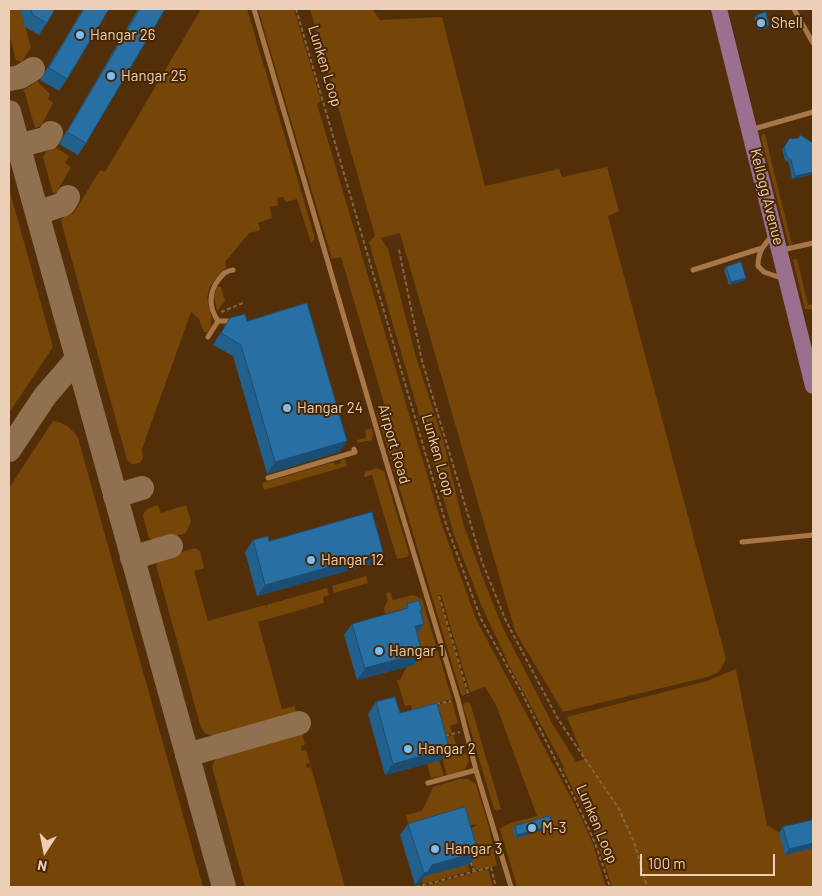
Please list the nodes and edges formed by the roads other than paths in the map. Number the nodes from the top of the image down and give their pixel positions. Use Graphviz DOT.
graph roads {
  1 [pos="254,9"];
  2 [pos="719,9"];
  3 [pos="794,9"];
  4 [pos="813,43"];
  5 [pos="813,112"];
  6 [pos="750,130"];
  7 [pos="776,232"];
  8 [pos="813,243"];
  9 [pos="762,248"];
  10 [pos="780,250"];
  11 [pos="232,270"];
  12 [pos="693,270"];
  13 [pos="788,280"];
  14 [pos="218,321"];
  15 [pos="229,321"];
  16 [pos="208,337"];
  17 [pos="813,386"];
  18 [pos="354,449"];
  19 [pos="268,478"];
  20 [pos="813,535"];
  21 [pos="742,542"];
  22 [pos="476,770"];
  23 [pos="428,783"];
  24 [pos="511,887"];
  1 -- 22 [label="lane, Airport Road"];
  2 -- 6 [label="main road, Kellogg Avenue"];
  3 -- 4 [label="lane"];
  5 -- 6 [label="lane"];
  6 -- 7 [label="main road, Kellogg Avenue"];
  7 -- 9 [label="lane"];
  7 -- 10 [label="main road, Kellogg Avenue"];
  8 -- 10 [label="lane"];
  9 -- 12 [label="lane"];
  9 -- 13 [label="lane"];
  10 -- 13 [label="main road, Kellogg Avenue"];
  11 -- 14 [label="lane"];
  13 -- 17 [label="main road, Kellogg Avenue"];
  14 -- 15 [label="lane"];
  14 -- 16 [label="lane"];
  18 -- 19 [label="lane"];
  20 -- 21 [label="lane"];
  22 -- 23 [label="lane"];
  22 -- 24 [label="lane, Airport Road"];
}
